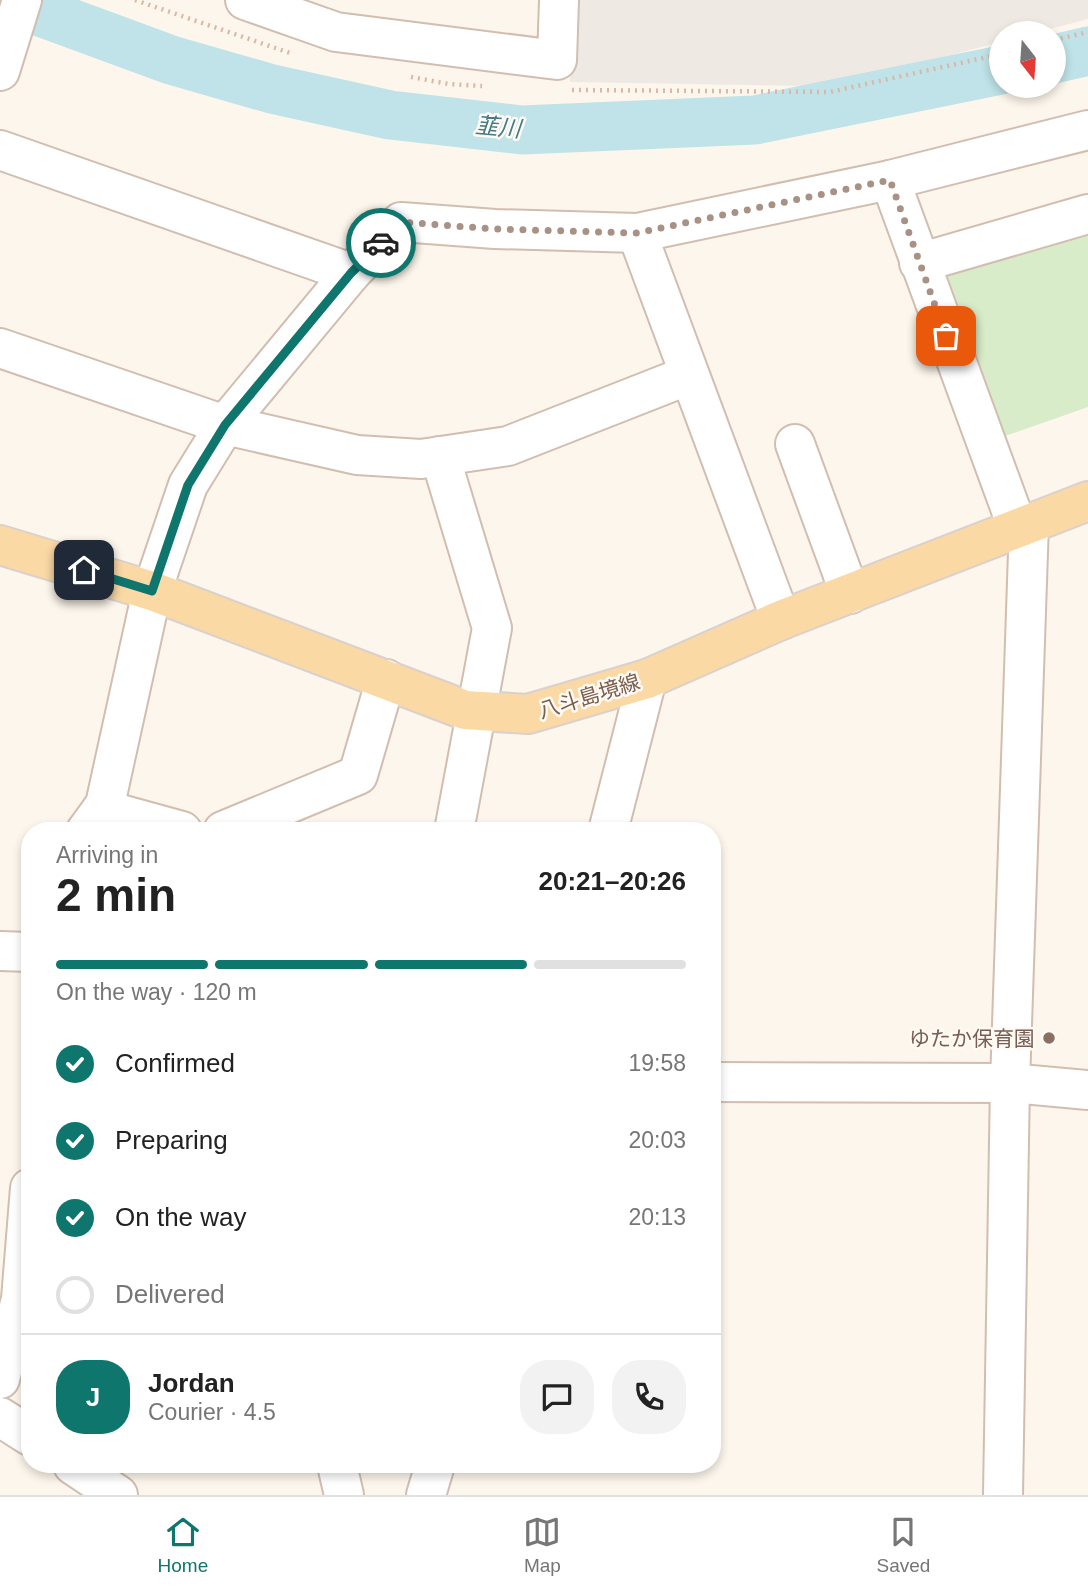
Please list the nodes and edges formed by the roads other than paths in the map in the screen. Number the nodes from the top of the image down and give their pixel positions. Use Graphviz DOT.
graph roads {
  1 [pos="22,0"];
  2 [pos="245,0"];
  3 [pos="559,0"];
  4 [pos="2,63"];
  5 [pos="1088,130"];
  6 [pos="0,150"];
  7 [pos="890,180"];
  8 [pos="1088,214"];
  9 [pos="637,233"];
  10 [pos="919,264"];
  11 [pos="351,273"];
  12 [pos="0,348"];
  13 [pos="689,375"];
  14 [pos="225,425"];
  15 [pos="795,444"];
  16 [pos="440,456"];
  17 [pos="1088,501"];
  18 [pos="1023,526"];
  19 [pos="0,545"];
  20 [pos="152,591"];
  21 [pos="850,594"];
  22 [pos="781,620"];
  23 [pos="386,679"];
  24 [pos="647,679"];
  25 [pos="477,710"];
  26 [pos="94,820"];
  27 [pos="245,822"];
  28 [pos="456,822"];
  29 [pos="610,822"];
  30 [pos="0,951"];
  31 [pos="21,952"];
  32 [pos="721,1082"];
  33 [pos="1010,1083"];
  34 [pos="1088,1090"];
  35 [pos="21,1299"];
  36 [pos="21,1328"];
  37 [pos="0,1379"];
  38 [pos="0,1417"];
  39 [pos="21,1430"];
  40 [pos="85,1473"];
  41 [pos="339,1473"];
  42 [pos="433,1473"];
  43 [pos="118,1495"];
  44 [pos="344,1495"];
  45 [pos="426,1495"];
  46 [pos="1003,1495"];
  1 -- 4 [label="street"];
  2 -- 3 [label="street"];
  5 -- 7 [label="street"];
  6 -- 11 [label="street"];
  7 -- 9 [label="street"];
  7 -- 10 [label="street"];
  8 -- 10 [label="street"];
  9 -- 11 [label="street"];
  9 -- 13 [label="street"];
  10 -- 18 [label="street"];
  11 -- 14 [label="street"];
  12 -- 14 [label="street"];
  13 -- 16 [label="street"];
  13 -- 22 [label="street"];
  14 -- 16 [label="street"];
  14 -- 20 [label="street"];
  15 -- 21 [label="street"];
  16 -- 25 [label="street"];
  17 -- 18 [label="main road, 八斗島境線"];
  18 -- 21 [label="main road, 八斗島境線"];
  18 -- 33 [label="street"];
  19 -- 20 [label="main road, 八斗島境線"];
  20 -- 23 [label="main road, 八斗島境線"];
  20 -- 26 [label="street"];
  21 -- 22 [label="main road, 八斗島境線"];
  22 -- 24 [label="main road, 八斗島境線"];
  23 -- 25 [label="main road, 八斗島境線"];
  23 -- 27 [label="street"];
  24 -- 25 [label="main road, 八斗島境線"];
  24 -- 29 [label="street"];
  25 -- 28 [label="street"];
  30 -- 31 [label="street"];
  32 -- 33 [label="street"];
  33 -- 34 [label="street"];
  33 -- 46 [label="street"];
  35 -- 36 [label="street"];
  36 -- 37 [label="street"];
  38 -- 39 [label="street"];
  40 -- 43 [label="street"];
  41 -- 44 [label="street"];
  42 -- 45 [label="street"];
}
